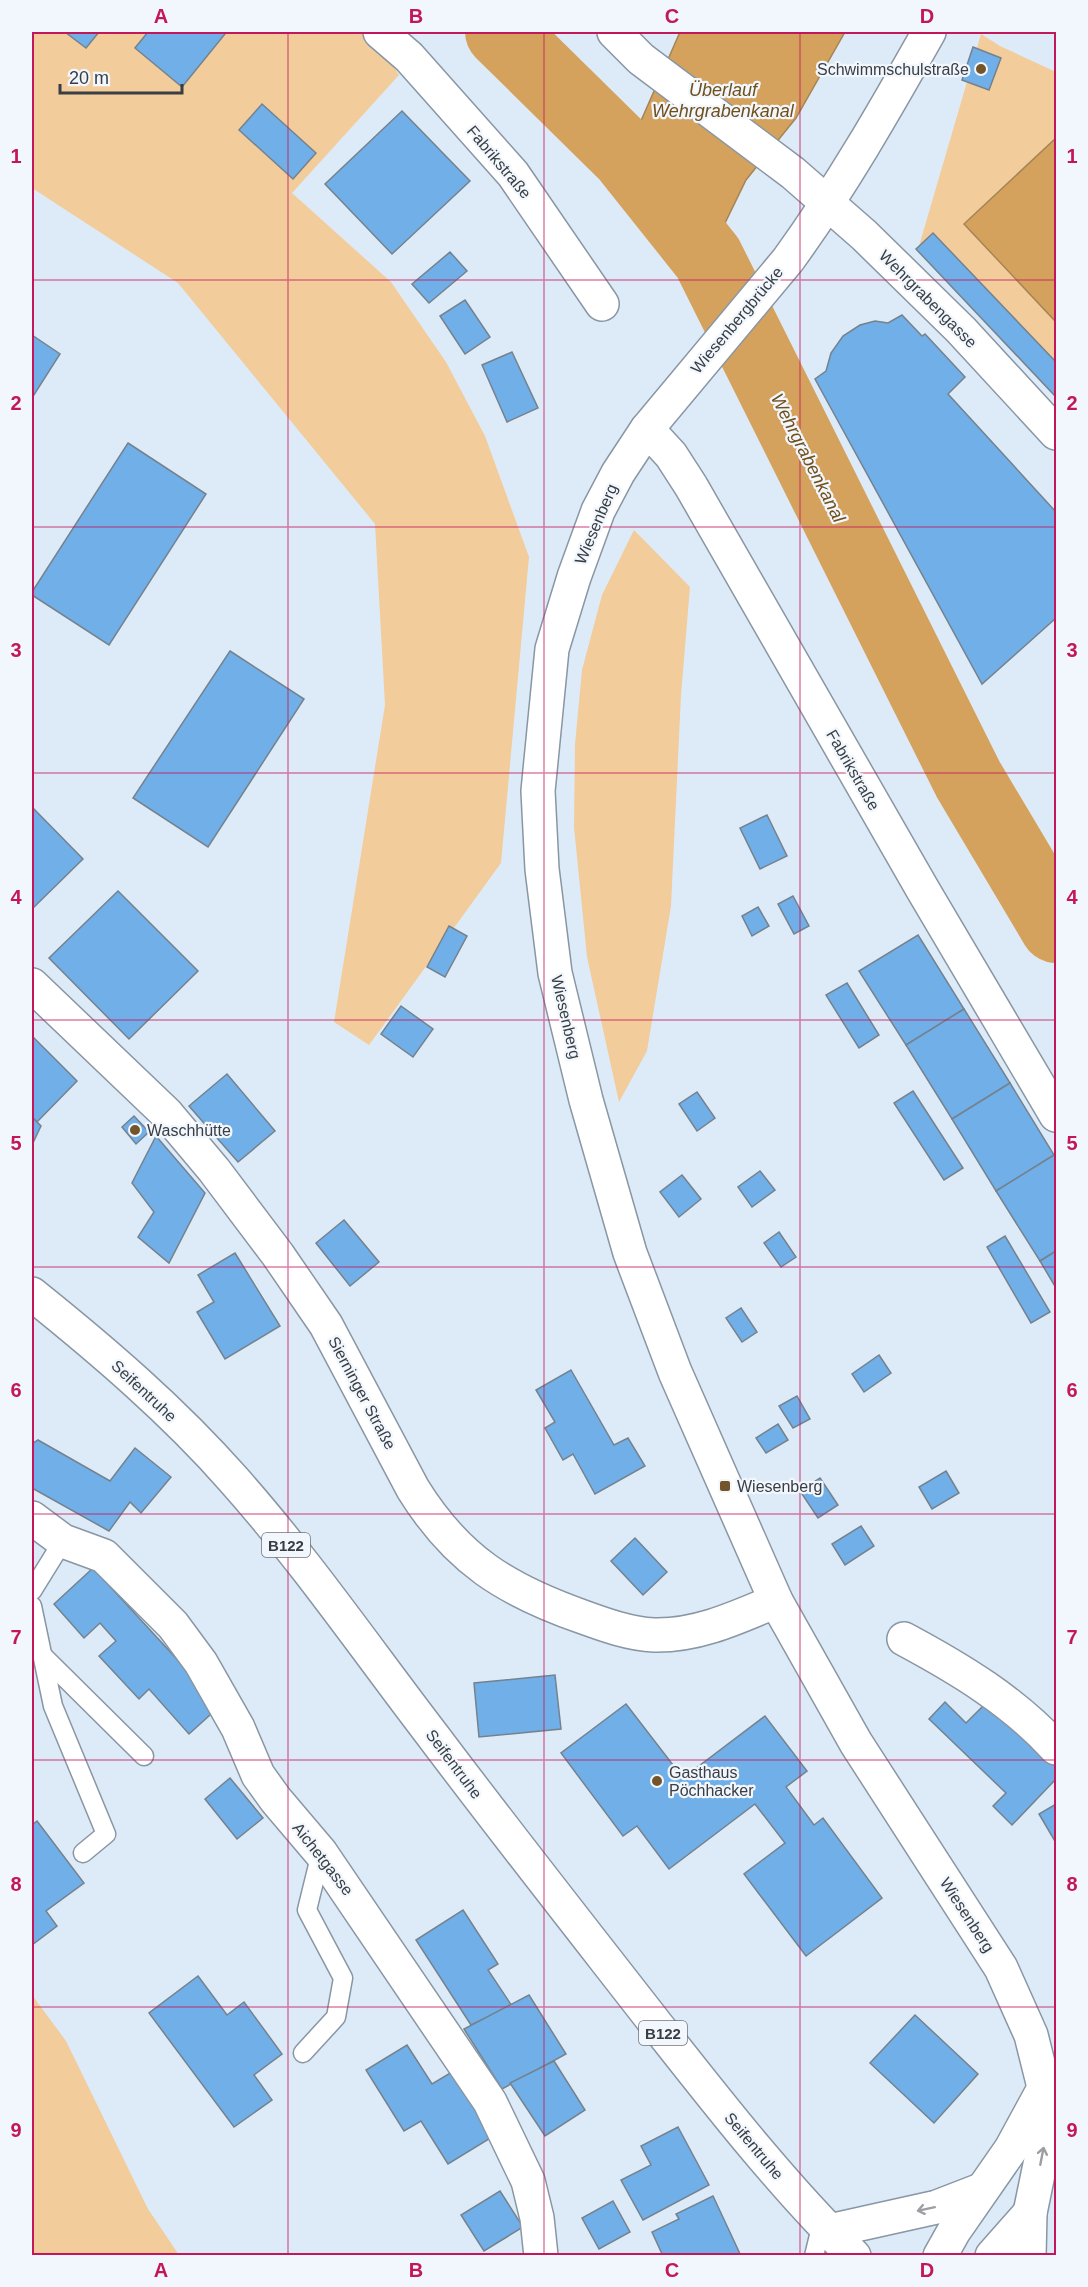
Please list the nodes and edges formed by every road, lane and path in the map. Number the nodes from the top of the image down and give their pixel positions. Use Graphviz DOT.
graph roads {
  1 [pos="380,32"];
  2 [pos="614,32"];
  3 [pos="929,32"];
  4 [pos="827,202"];
  5 [pos="602,304"];
  6 [pos="687,380"];
  7 [pos="647,429"];
  8 [pos="1056,433"];
  9 [pos="32,985"];
  10 [pos="1056,1115"];
  11 [pos="32,1294"];
  12 [pos="32,1518"];
  13 [pos="63,1541"];
  14 [pos="32,1591"];
  15 [pos="776,1601"];
  16 [pos="32,1606"];
  17 [pos="904,1639"];
  18 [pos="43,1656"];
  19 [pos="1056,1748"];
  20 [pos="144,1756"];
  21 [pos="82,1853"];
  22 [pos="321,1853"];
  23 [pos="303,2053"];
  24 [pos="1044,2087"];
  25 [pos="981,2190"];
  26 [pos="1030,2213"];
  27 [pos="822,2236"];
  28 [pos="541,2256"];
  29 [pos="854,2256"];
  30 [pos="940,2256"];
  31 [pos="992,2256"];
  32 [pos="1029,2256"];
  1 -- 5 [label="main road, Fabrikstraße"];
  2 -- 4 [label="main road, Wehrgrabengasse"];
  3 -- 4 [label="main road"];
  4 -- 6 [label="main road, Wiesenbergbrücke"];
  4 -- 8 [label="main road, Wehrgrabengasse"];
  6 -- 7 [label="main road, Wiesenberg"];
  7 -- 10 [label="main road, Fabrikstraße"];
  7 -- 15 [label="main road, Wiesenberg"];
  9 -- 15 [label="main road, Sierninger Straße"];
  11 -- 27 [label="main road, Seifentruhe / B122"];
  12 -- 13 [label="main road, Aichetgasse"];
  13 -- 14 [label="lane"];
  13 -- 22 [label="main road, Aichetgasse"];
  15 -- 24 [label="main road, Wiesenberg"];
  16 -- 18 [label="lane"];
  17 -- 19 [label="main road"];
  18 -- 20 [label="lane"];
  18 -- 21 [label="lane"];
  22 -- 23 [label="lane"];
  22 -- 28 [label="main road, Aichetgasse"];
  24 -- 25 [label="main road"];
  26 -- 24 [label="main road, Wiesenberg, one-way"];
  25 -- 27 [label="main road, one-way"];
  25 -- 30 [label="main road"];
  26 -- 31 [label="main road, Wiesenberg"];
  26 -- 32 [label="main road, Wiesenberg"];
  27 -- 29 [label="main road, Seifentruhe / B122"];
}
